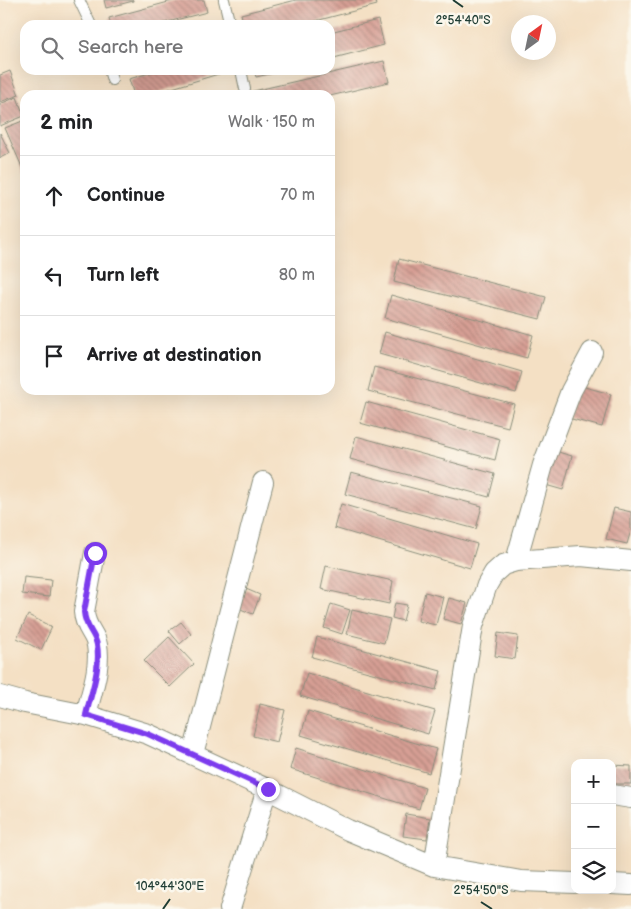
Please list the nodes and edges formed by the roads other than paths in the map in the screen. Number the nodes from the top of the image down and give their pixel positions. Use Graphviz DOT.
graph roads {
  1 [pos="79,0"];
  2 [pos="224,0"];
  3 [pos="89,20"];
  4 [pos="229,20"];
  5 [pos="242,75"];
  6 [pos="245,89"];
  7 [pos="592,352"];
  8 [pos="263,482"];
  9 [pos="95,553"];
  10 [pos="516,561"];
  11 [pos="631,561"];
  12 [pos="0,696"];
  13 [pos="86,715"];
  14 [pos="193,754"];
  15 [pos="268,789"];
  16 [pos="616,796"];
  17 [pos="631,798"];
  18 [pos="434,866"];
  19 [pos="571,883"];
  20 [pos="616,884"];
  21 [pos="631,885"];
  22 [pos="230,909"];
  1 -- 3 [label="lane"];
  2 -- 4 [label="lane"];
  5 -- 6 [label="lane"];
  7 -- 10 [label="street"];
  8 -- 14 [label="street"];
  9 -- 13 [label="street"];
  10 -- 11 [label="street"];
  10 -- 18 [label="street"];
  12 -- 13 [label="street"];
  13 -- 14 [label="street"];
  14 -- 15 [label="street"];
  15 -- 18 [label="street"];
  15 -- 22 [label="street"];
  16 -- 17 [label="street"];
  18 -- 19 [label="street"];
  20 -- 21 [label="street"];
}
